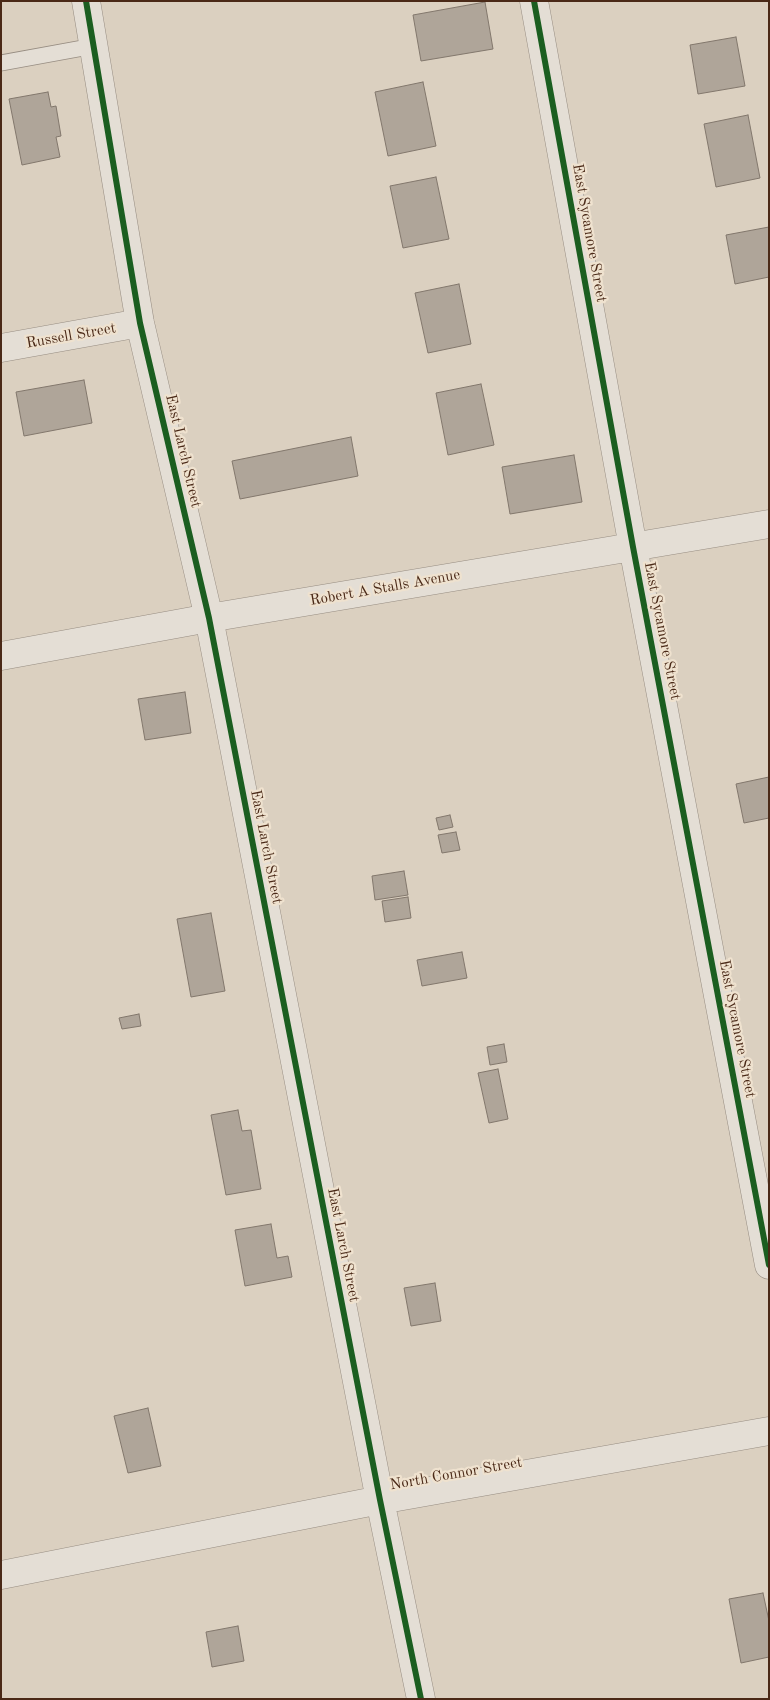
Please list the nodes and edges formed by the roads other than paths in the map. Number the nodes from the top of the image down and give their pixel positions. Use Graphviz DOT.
graph roads {
  1 [pos="86,1"];
  2 [pos="534,1"];
  3 [pos="94,46"];
  4 [pos="1,62"];
  5 [pos="140,323"];
  6 [pos="1,348"];
  7 [pos="769,524"];
  8 [pos="633,546"];
  9 [pos="209,618"];
  10 [pos="1,656"];
  11 [pos="769,1265"];
  12 [pos="769,1431"];
  13 [pos="380,1500"];
  14 [pos="1,1576"];
  15 [pos="421,1699"];
  1 -- 3 [label="street, East Larch Street"];
  2 -- 8 [label="street, East Sycamore Street"];
  3 -- 4 [label="lane"];
  3 -- 5 [label="street, East Larch Street"];
  5 -- 6 [label="street, Russell Street"];
  5 -- 9 [label="street, East Larch Street"];
  7 -- 8 [label="street, Robert A Stalls Avenue"];
  8 -- 9 [label="street, Robert A Stalls Avenue"];
  8 -- 11 [label="street, East Sycamore Street"];
  9 -- 10 [label="street, Robert A Stalls Avenue"];
  9 -- 13 [label="street, East Larch Street"];
  12 -- 13 [label="street, North Connor Street"];
  13 -- 14 [label="street, North Connor Street"];
  13 -- 15 [label="street, East Larch Street"];
}
